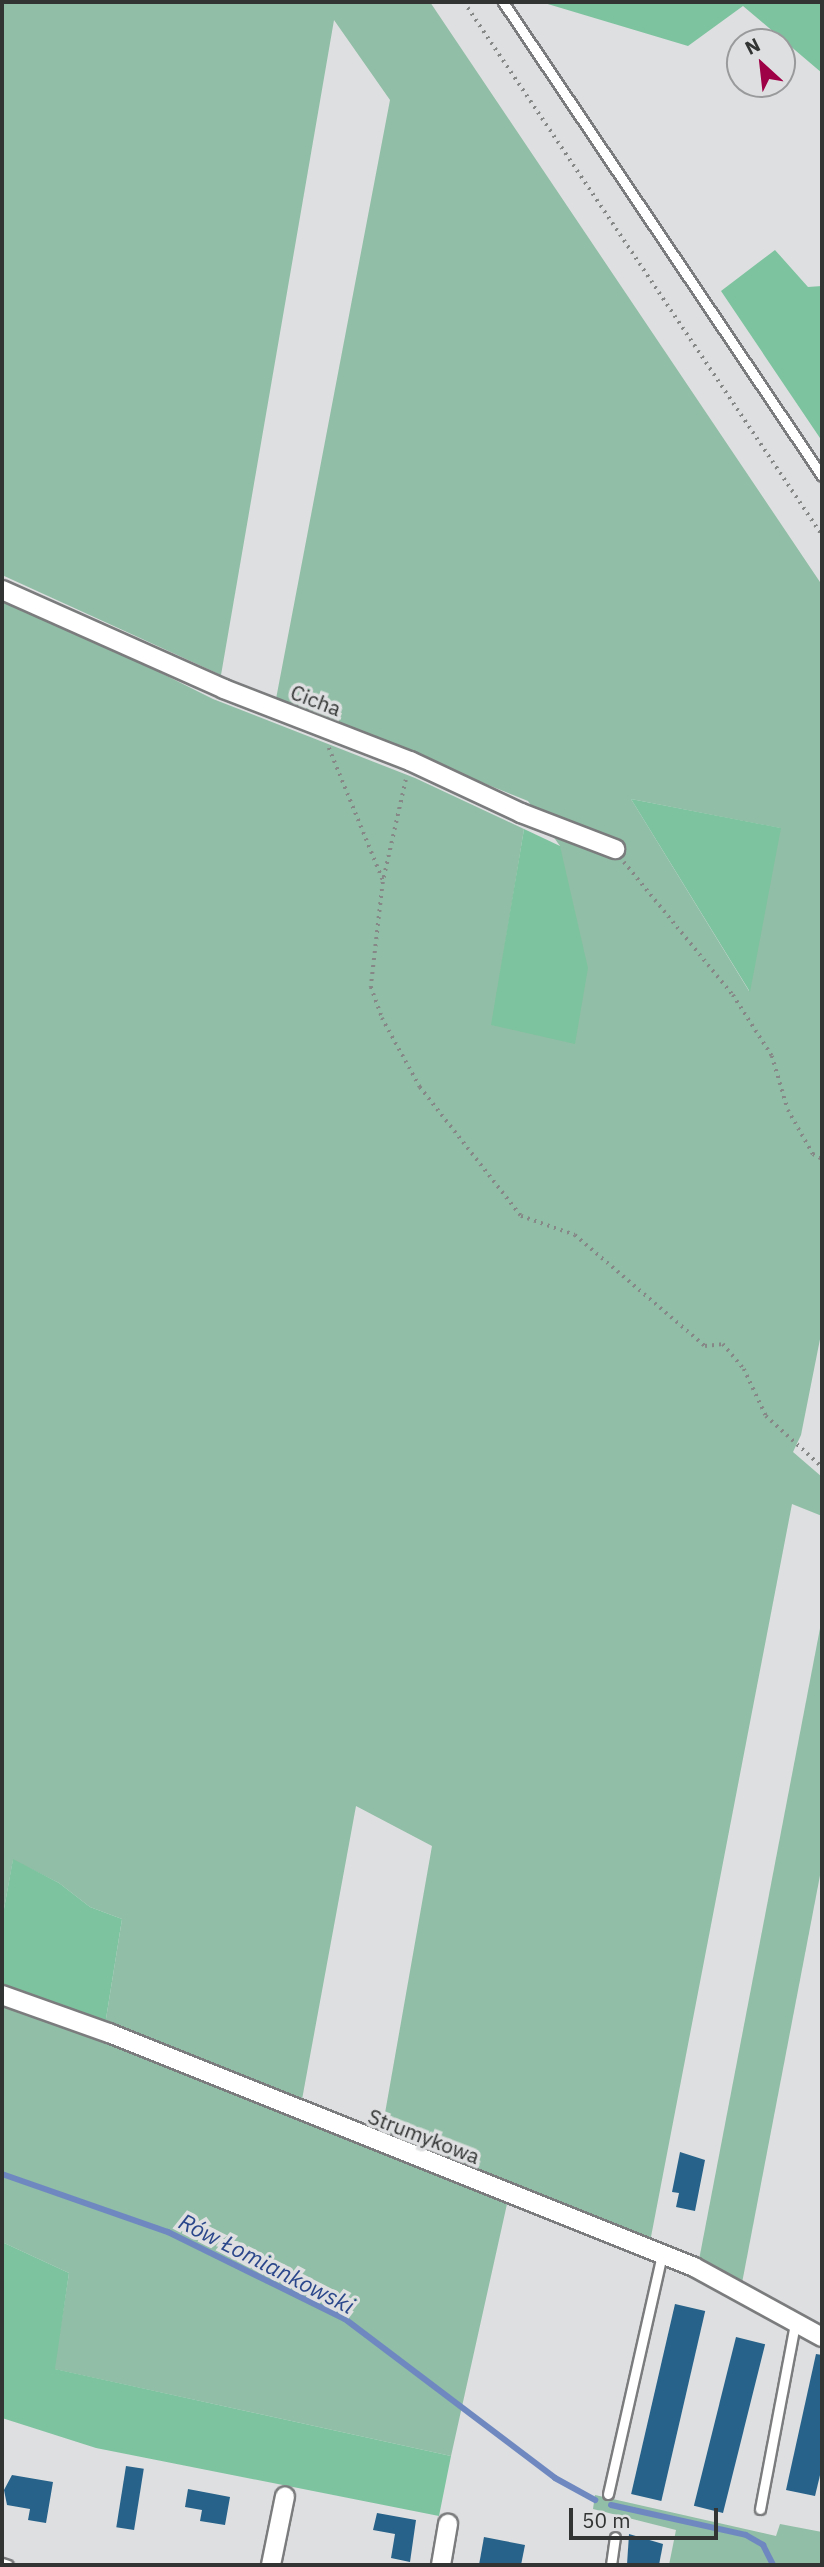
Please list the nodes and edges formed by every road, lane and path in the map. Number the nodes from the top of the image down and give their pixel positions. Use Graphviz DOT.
graph roads {
  1 [pos="464,2"];
  2 [pos="503,2"];
  3 [pos="822,475"];
  4 [pos="822,535"];
  5 [pos="2,590"];
  6 [pos="326,728"];
  7 [pos="410,761"];
  8 [pos="615,849"];
  9 [pos="383,882"];
  10 [pos="822,1159"];
  11 [pos="822,1467"];
  12 [pos="2,1994"];
  13 [pos="662,2255"];
  14 [pos="795,2323"];
  15 [pos="822,2337"];
  16 [pos="608,2494"];
  17 [pos="285,2496"];
  18 [pos="760,2509"];
  19 [pos="448,2524"];
  20 [pos="615,2538"];
  21 [pos="2,2563"];
  22 [pos="8,2565"];
  23 [pos="271,2565"];
  24 [pos="441,2565"];
  25 [pos="611,2565"];
  1 -- 4 [label="path"];
  2 -- 3 [label="lane"];
  5 -- 6 [label="street, Cicha"];
  6 -- 7 [label="street, Cicha"];
  6 -- 9 [label="path"];
  7 -- 8 [label="street, Cicha"];
  7 -- 9 [label="path"];
  8 -- 10 [label="path"];
  9 -- 11 [label="path"];
  12 -- 13 [label="street, Strumykowa"];
  13 -- 14 [label="street, Strumykowa"];
  13 -- 16 [label="lane"];
  14 -- 15 [label="street, Strumykowa"];
  14 -- 18 [label="lane"];
  17 -- 23 [label="street"];
  19 -- 24 [label="street"];
  20 -- 25 [label="lane"];
  21 -- 22 [label="lane"];
}
